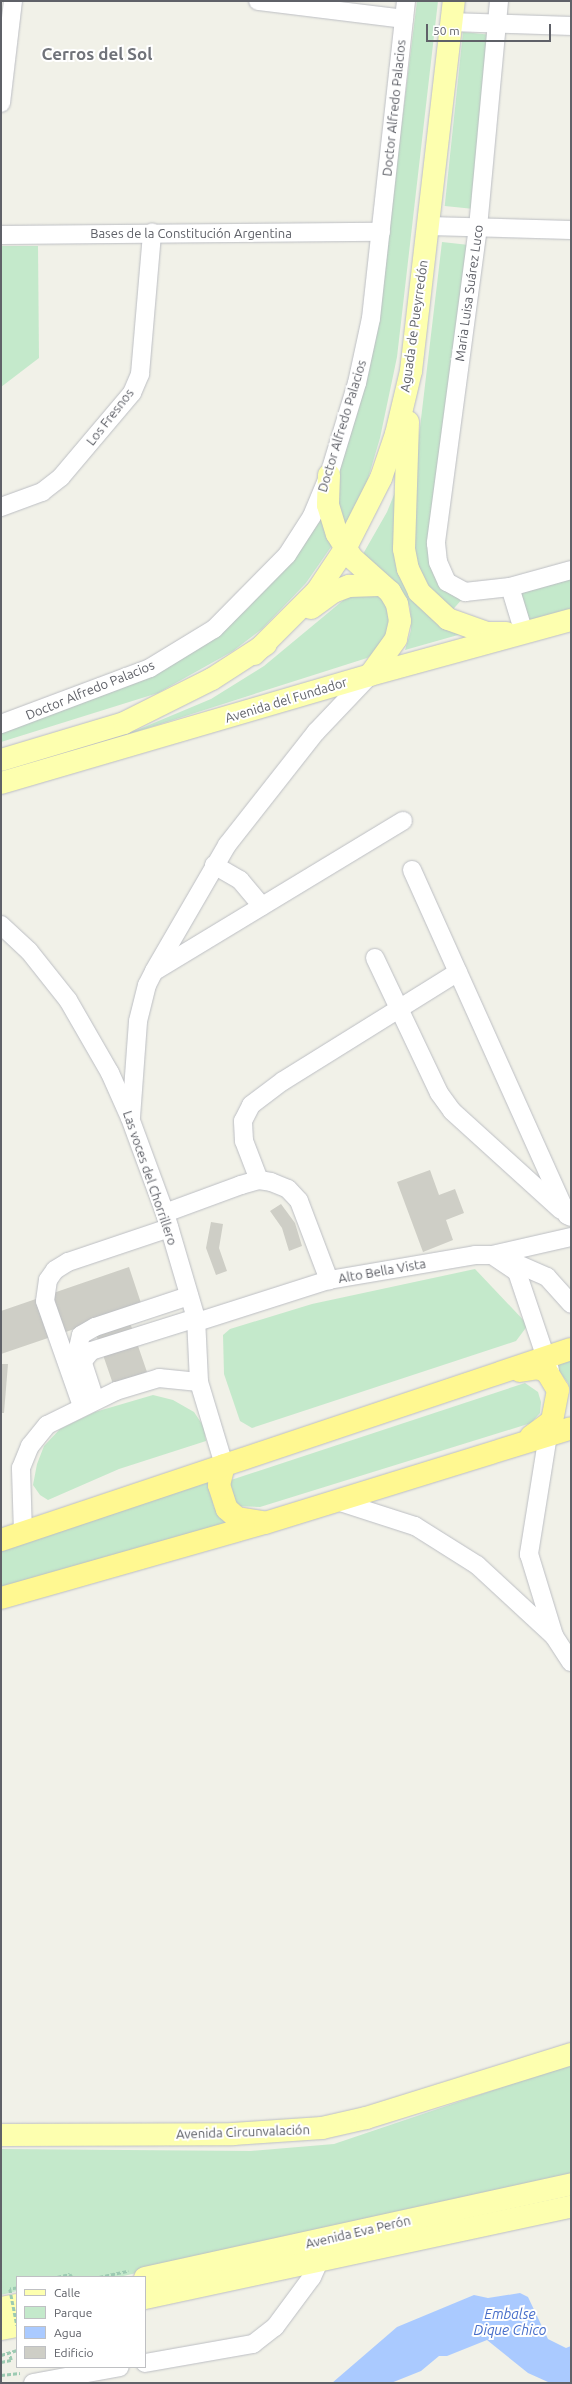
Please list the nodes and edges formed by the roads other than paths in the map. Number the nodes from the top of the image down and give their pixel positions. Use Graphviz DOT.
graph roads {
  1 [pos="13,1"];
  2 [pos="258,1"];
  3 [pos="406,1"];
  4 [pos="454,1"];
  5 [pos="499,1"];
  6 [pos="404,19"];
  7 [pos="451,22"];
  8 [pos="496,24"];
  9 [pos="571,26"];
  10 [pos="1,103"];
  11 [pos="428,226"];
  12 [pos="478,227"];
  13 [pos="571,230"];
  14 [pos="380,232"];
  15 [pos="152,233"];
  16 [pos="1,235"];
  17 [pos="411,371"];
  18 [pos="329,476"];
  19 [pos="1,507"];
  20 [pos="345,549"];
  21 [pos="571,570"];
  22 [pos="379,585"];
  23 [pos="510,587"];
  24 [pos="571,620"];
  25 [pos="524,633"];
  26 [pos="254,654"];
  27 [pos="370,675"];
  28 [pos="1,724"];
  29 [pos="1,760"];
  30 [pos="1,783"];
  31 [pos="403,821"];
  32 [pos="214,865"];
  33 [pos="412,870"];
  34 [pos="262,906"];
  35 [pos="1,925"];
  36 [pos="375,958"];
  37 [pos="154,971"];
  38 [pos="458,972"];
  39 [pos="399,1009"];
  40 [pos="130,1118"];
  41 [pos="259,1180"];
  42 [pos="569,1216"];
  43 [pos="167,1221"];
  44 [pos="571,1237"];
  45 [pos="492,1255"];
  46 [pos="329,1280"];
  47 [pos="571,1304"];
  48 [pos="194,1311"];
  49 [pos="571,1349"];
  50 [pos="545,1357"];
  51 [pos="493,1375"];
  52 [pos="554,1381"];
  53 [pos="199,1382"];
  54 [pos="89,1403"];
  55 [pos="564,1433"];
  56 [pos="498,1451"];
  57 [pos="224,1465"];
  58 [pos="337,1501"];
  59 [pos="265,1523"];
  60 [pos="23,1533"];
  61 [pos="1,1540"];
  62 [pos="48,1585"];
  63 [pos="1,1598"];
  64 [pos="1,1601"];
  65 [pos="554,1636"];
  66 [pos="571,1662"];
  67 [pos="571,2054"];
  68 [pos="1,2135"];
  69 [pos="571,2184"];
  70 [pos="571,2207"];
  71 [pos="320,2259"];
  72 [pos="146,2278"];
  73 [pos="146,2298"];
  74 [pos="16,2305"];
  75 [pos="1,2308"];
  76 [pos="16,2325"];
  77 [pos="1,2329"];
  78 [pos="146,2363"];
  79 [pos="112,2368"];
  80 [pos="30,2378"];
  1 -- 10 [label="street"];
  2 -- 6 [label="street"];
  3 -- 6 [label="street, Doctor Alfredo Palacios"];
  4 -- 7 [label="main road, Aguada de Pueyrredón"];
  5 -- 8 [label="street, Maria Luisa Suárez Luco"];
  6 -- 14 [label="street, Doctor Alfredo Palacios"];
  7 -- 8 [label="street"];
  7 -- 11 [label="main road, Aguada de Pueyrredón"];
  8 -- 9 [label="street"];
  8 -- 12 [label="street, Maria Luisa Suárez Luco"];
  11 -- 12 [label="street"];
  11 -- 17 [label="main road, Aguada de Pueyrredón"];
  12 -- 13 [label="street"];
  12 -- 23 [label="street, Maria Luisa Suárez Luco"];
  14 -- 15 [label="street, Bases de la Constitución Argentina"];
  14 -- 18 [label="street, Doctor Alfredo Palacios"];
  15 -- 16 [label="street, Bases de la Constitución Argentina"];
  15 -- 19 [label="street, Los Fresnos"];
  17 -- 20 [label="main road, Aguada de Pueyrredón"];
  17 -- 25 [label="main road"];
  18 -- 20 [label="main road"];
  18 -- 28 [label="street, Doctor Alfredo Palacios"];
  20 -- 22 [label="main road"];
  20 -- 26 [label="main road, Aguada de Pueyrredón"];
  21 -- 23 [label="street"];
  22 -- 26 [label="main road"];
  22 -- 27 [label="main road"];
  23 -- 25 [label="street"];
  24 -- 25 [label="main road, Avenida del Fundador"];
  25 -- 27 [label="main road, Avenida del Fundador"];
  26 -- 29 [label="main road"];
  27 -- 30 [label="main road, Avenida del Fundador"];
  27 -- 32 [label="street"];
  31 -- 34 [label="street"];
  32 -- 34 [label="street"];
  32 -- 37 [label="street"];
  33 -- 38 [label="street"];
  34 -- 37 [label="street"];
  35 -- 40 [label="street, Las voces del Chorrillero"];
  36 -- 39 [label="street"];
  37 -- 40 [label="street"];
  38 -- 39 [label="street"];
  38 -- 42 [label="street"];
  39 -- 41 [label="street"];
  39 -- 42 [label="street"];
  40 -- 43 [label="street, Las voces del Chorrillero"];
  41 -- 43 [label="street"];
  41 -- 46 [label="street"];
  43 -- 48 [label="street, Las voces del Chorrillero"];
  43 -- 54 [label="street"];
  44 -- 45 [label="street, Alto Bella Vista"];
  45 -- 46 [label="street, Alto Bella Vista"];
  45 -- 47 [label="street"];
  45 -- 50 [label="street"];
  46 -- 48 [label="street, Alto Bella Vista"];
  48 -- 53 [label="street, Las voces del Chorrillero"];
  48 -- 54 [label="street, Alto Bella Vista"];
  49 -- 50 [label="highway"];
  50 -- 51 [label="highway"];
  50 -- 52 [label="street"];
  51 -- 52 [label="highway"];
  51 -- 57 [label="highway"];
  52 -- 56 [label="highway"];
  53 -- 54 [label="street"];
  53 -- 57 [label="street, Las voces del Chorrillero"];
  54 -- 60 [label="street"];
  55 -- 56 [label="highway"];
  55 -- 65 [label="street"];
  56 -- 58 [label="highway"];
  57 -- 59 [label="highway"];
  57 -- 60 [label="highway"];
  58 -- 59 [label="highway"];
  58 -- 65 [label="street"];
  59 -- 62 [label="highway"];
  60 -- 61 [label="highway"];
  62 -- 63 [label="highway"];
  62 -- 64 [label="highway"];
  65 -- 66 [label="street"];
  67 -- 68 [label="main road, Avenida Circunvalación"];
  69 -- 72 [label="main road, Avenida Eva Perón"];
  70 -- 71 [label="main road, Avenida Eva Perón"];
  71 -- 73 [label="main road, Avenida Eva Perón"];
  71 -- 78 [label="street"];
  74 -- 75 [label="main road"];
  76 -- 77 [label="main road"];
  79 -- 80 [label="street"];
}
